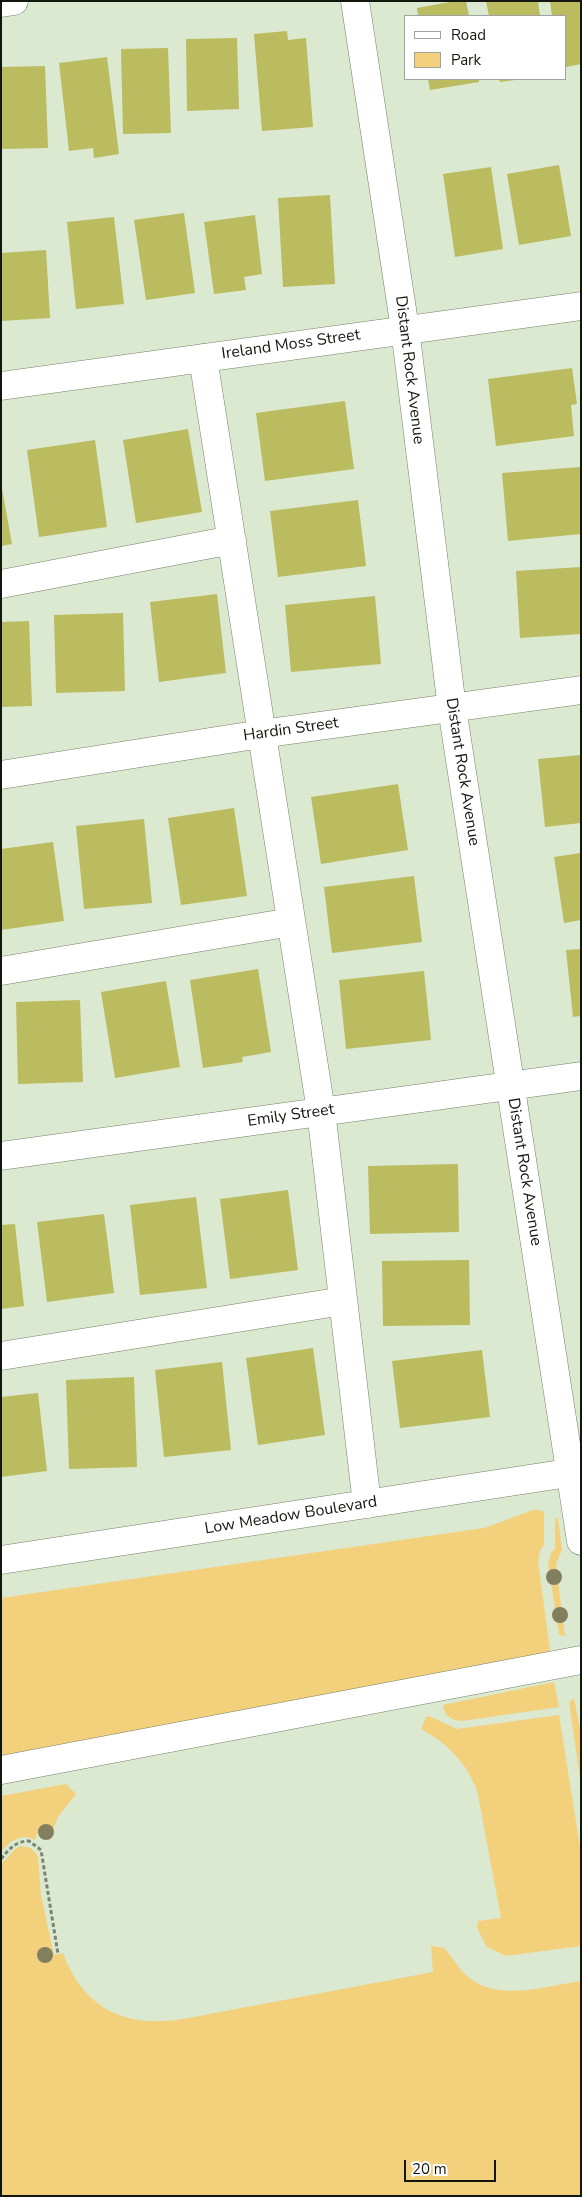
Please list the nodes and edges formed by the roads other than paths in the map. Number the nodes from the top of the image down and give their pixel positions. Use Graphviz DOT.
graph roads {
  1 [pos="14,1"];
  2 [pos="355,1"];
  3 [pos="1,3"];
  4 [pos="581,306"];
  5 [pos="405,329"];
  6 [pos="203,358"];
  7 [pos="1,386"];
  8 [pos="232,540"];
  9 [pos="1,584"];
  10 [pos="581,690"];
  11 [pos="452,708"];
  12 [pos="261,734"];
  13 [pos="1,775"];
  14 [pos="291,922"];
  15 [pos="1,971"];
  16 [pos="581,1076"];
  17 [pos="510,1085"];
  18 [pos="321,1111"];
  19 [pos="1,1156"];
  20 [pos="343,1301"];
  21 [pos="1,1356"];
  22 [pos="575,1472"];
  23 [pos="367,1504"];
  24 [pos="581,1541"];
  25 [pos="1,1560"];
  26 [pos="581,1660"];
  27 [pos="1,1770"];
  1 -- 3 [label="street"];
  2 -- 5 [label="street, Distant Rock Avenue"];
  4 -- 5 [label="street, Ireland Moss Street"];
  5 -- 6 [label="street, Ireland Moss Street"];
  5 -- 11 [label="street, Distant Rock Avenue"];
  6 -- 7 [label="street, Ireland Moss Street"];
  6 -- 8 [label="street"];
  8 -- 9 [label="street"];
  8 -- 12 [label="street"];
  10 -- 11 [label="street, Hardin Street"];
  11 -- 12 [label="street, Hardin Street"];
  11 -- 17 [label="street, Distant Rock Avenue"];
  12 -- 13 [label="street, Hardin Street"];
  12 -- 14 [label="street"];
  14 -- 15 [label="street"];
  14 -- 18 [label="street"];
  16 -- 17 [label="street, Emily Street"];
  17 -- 18 [label="street, Emily Street"];
  17 -- 22 [label="street, Distant Rock Avenue"];
  18 -- 19 [label="street, Emily Street"];
  18 -- 20 [label="street"];
  20 -- 21 [label="street"];
  20 -- 23 [label="street"];
  22 -- 23 [label="street, Low Meadow Boulevard"];
  22 -- 24 [label="street, Distant Rock Avenue"];
  23 -- 25 [label="street, Low Meadow Boulevard"];
  26 -- 27 [label="street"];
}
